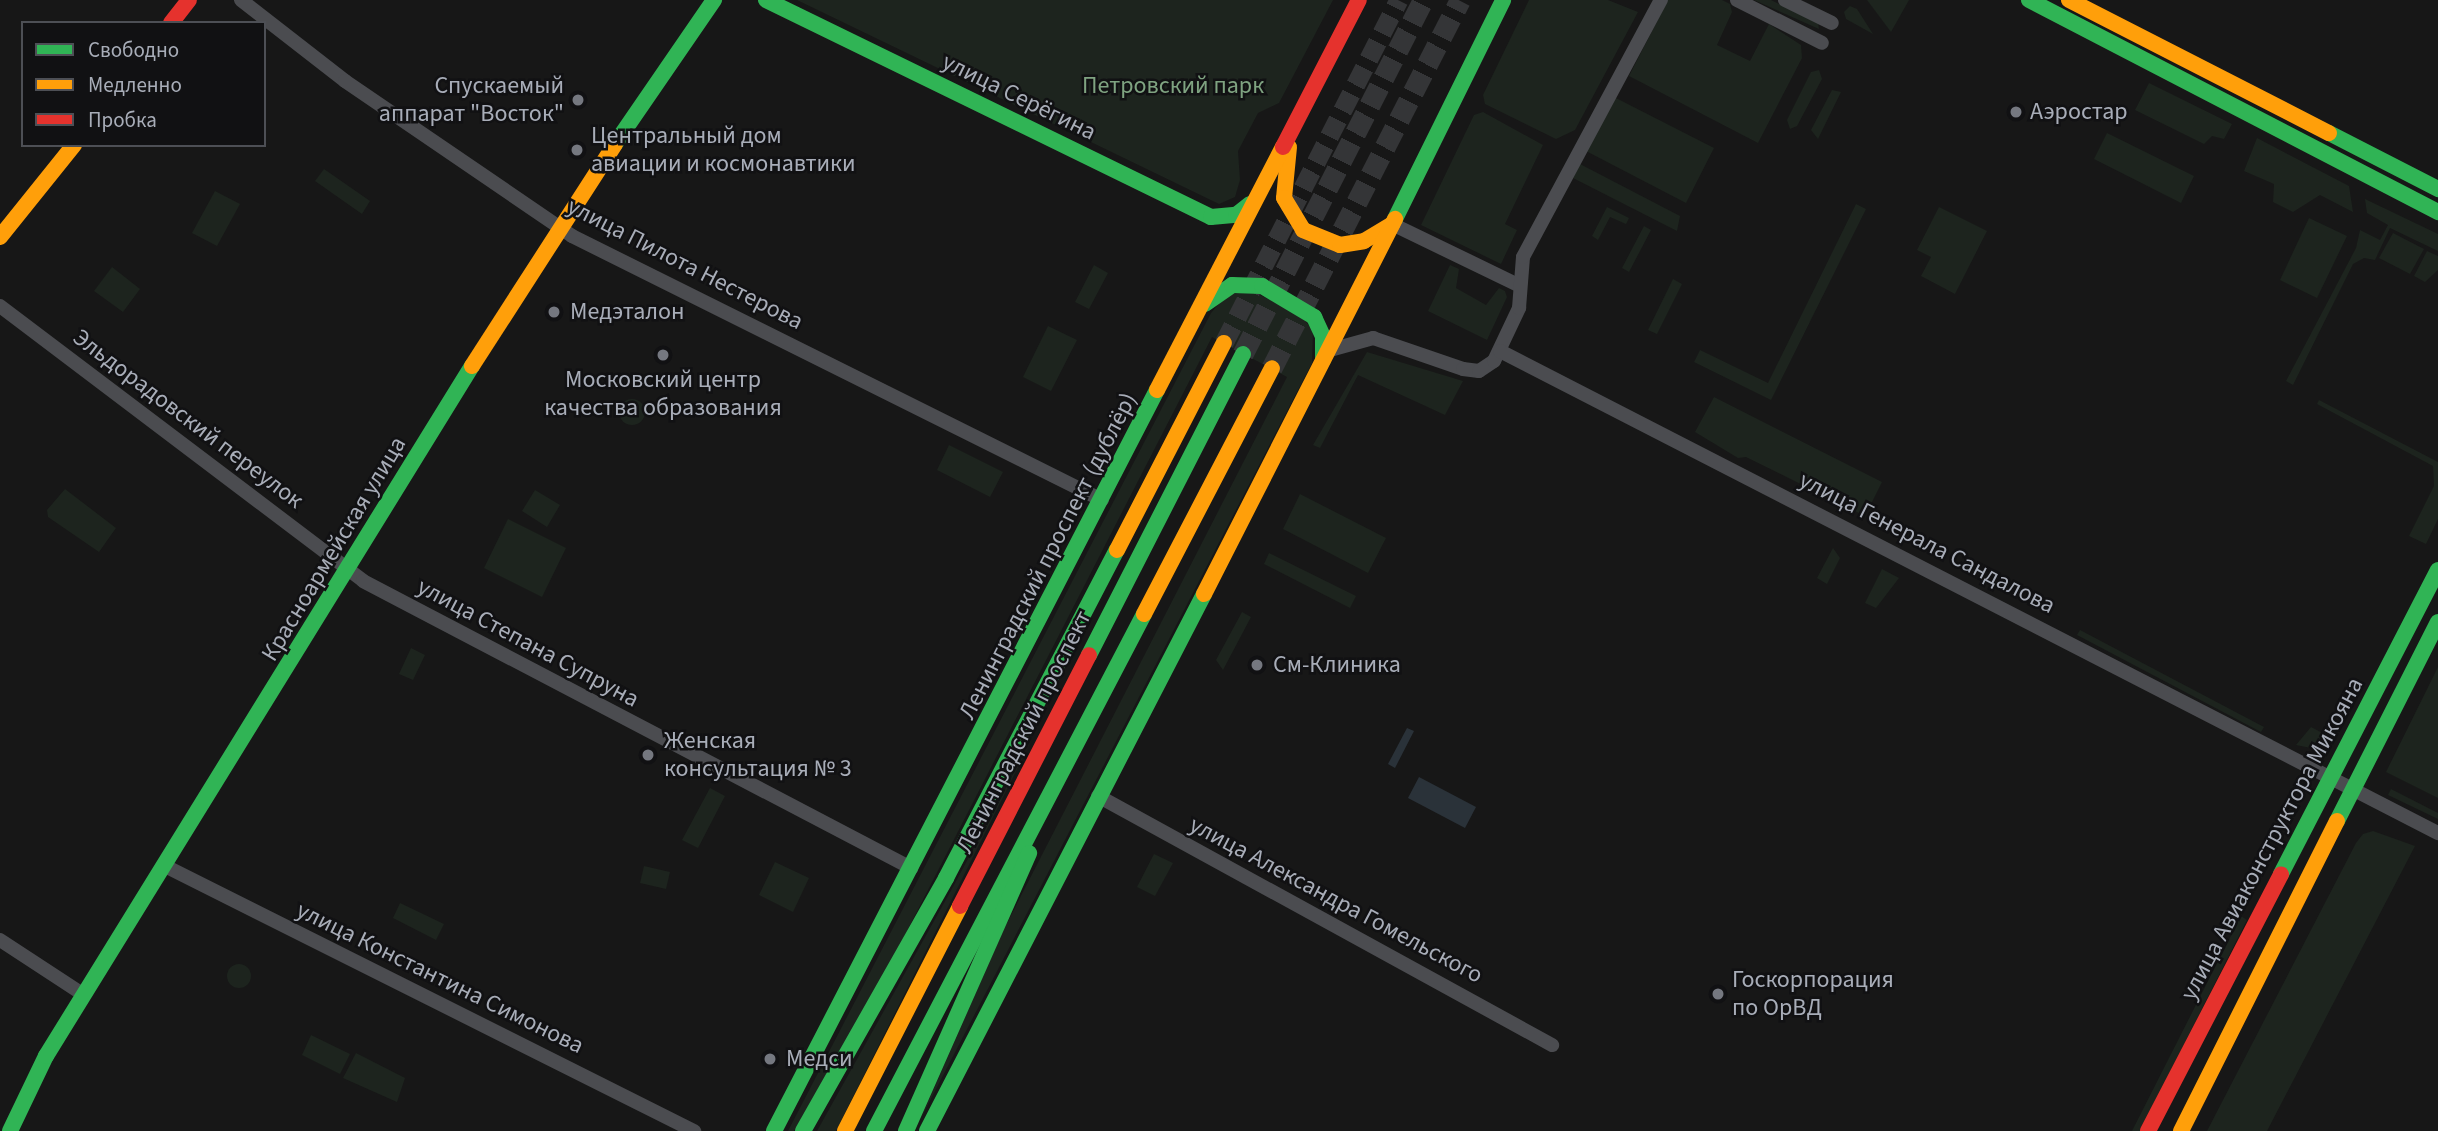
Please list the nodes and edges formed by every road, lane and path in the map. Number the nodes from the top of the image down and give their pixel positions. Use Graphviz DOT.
graph roads {
  1 [pos="189,0"];
  2 [pos="241,0"];
  3 [pos="714,0"];
  4 [pos="766,0"];
  5 [pos="1359,0"];
  6 [pos="1503,0"];
  7 [pos="1661,0"];
  8 [pos="1737,0"];
  9 [pos="1785,0"];
  10 [pos="2029,0"];
  11 [pos="2069,0"];
  12 [pos="173,21"];
  13 [pos="1832,23"];
  14 [pos="1822,43"];
  15 [pos="1298,116"];
  16 [pos="72,147"];
  17 [pos="2438,189"];
  18 [pos="1251,204"];
  19 [pos="2438,212"];
  20 [pos="1392,224"];
  21 [pos="558,227"];
  22 [pos="0,237"];
  23 [pos="1518,285"];
  24 [pos="0,306"];
  25 [pos="1197,314"];
  26 [pos="1224,343"];
  27 [pos="1330,350"];
  28 [pos="1500,351"];
  29 [pos="1243,354"];
  30 [pos="1272,369"];
  31 [pos="1318,374"];
  32 [pos="1102,500"];
  33 [pos="2438,569"];
  34 [pos="349,570"];
  35 [pos="2438,622"];
  36 [pos="1071,755"];
  37 [pos="2333,779"];
  38 [pos="2355,790"];
  39 [pos="1098,796"];
  40 [pos="2438,833"];
  41 [pos="164,866"];
  42 [pos="911,868"];
  43 [pos="0,940"];
  44 [pos="84,995"];
  45 [pos="1552,1045"];
  46 [pos="10,1131"];
  47 [pos="694,1131"];
  48 [pos="774,1131"];
  49 [pos="803,1131"];
  50 [pos="845,1131"];
  51 [pos="874,1131"];
  52 [pos="906,1131"];
  53 [pos="927,1131"];
  54 [pos="2148,1131"];
  55 [pos="2181,1131"];
  1 -- 12 [label="main road"];
  2 -- 21 [label="street, улица Пилота Нестерова"];
  3 -- 21 [label="main road, Красноармейская улица"];
  4 -- 18 [label="main road, улица Серёгина"];
  5 -- 15 [label="main road, Ленинградский проспект (дублёр)"];
  6 -- 20 [label="main road"];
  7 -- 23 [label="street"];
  8 -- 14 [label="street"];
  9 -- 13 [label="street"];
  10 -- 19 [label="main road"];
  11 -- 17 [label="main road"];
  15 -- 18 [label="main road, Ленинградский проспект (дублёр)"];
  15 -- 20 [label="main road"];
  16 -- 22 [label="main road"];
  18 -- 25 [label="main road, Ленинградский проспект (дублёр)"];
  20 -- 23 [label="street"];
  20 -- 27 [label="main road"];
  21 -- 32 [label="street, улица Пилота Нестерова"];
  21 -- 34 [label="main road, Красноармейская улица"];
  23 -- 28 [label="street"];
  24 -- 34 [label="street, Эльдорадовский переулок"];
  25 -- 31 [label="main road"];
  25 -- 32 [label="main road, Ленинградский проспект (дублёр)"];
  26 -- 49 [label="main road"];
  27 -- 28 [label="street"];
  27 -- 31 [label="main road"];
  28 -- 37 [label="street, улица Генерала Сандалова"];
  29 -- 50 [label="main road, Ленинградский проспект"];
  30 -- 36 [label="main road, Ленинградский проспект"];
  31 -- 39 [label="main road"];
  32 -- 42 [label="main road, Ленинградский проспект (дублёр)"];
  33 -- 37 [label="main road, улица Авиаконструктора Микояна"];
  34 -- 41 [label="main road, Красноармейская улица"];
  34 -- 42 [label="street, улица Степана Супруна"];
  35 -- 38 [label="main road, улица Авиаконструктора Микояна"];
  36 -- 51 [label="main road, Ленинградский проспект"];
  36 -- 52 [label="main road"];
  37 -- 38 [label="street, улица Генерала Сандалова"];
  37 -- 54 [label="main road, улица Авиаконструктора Микояна"];
  38 -- 40 [label="street, улица Генерала Сандалова"];
  38 -- 55 [label="main road, улица Авиаконструктора Микояна"];
  39 -- 45 [label="street, улица Александра Гомельского"];
  39 -- 53 [label="main road"];
  41 -- 44 [label="main road, Красноармейская улица"];
  41 -- 47 [label="street, улица Константина Симонова"];
  42 -- 48 [label="main road, Ленинградский проспект (дублёр)"];
  43 -- 44 [label="street"];
  44 -- 46 [label="main road, Красноармейская улица"];
}
